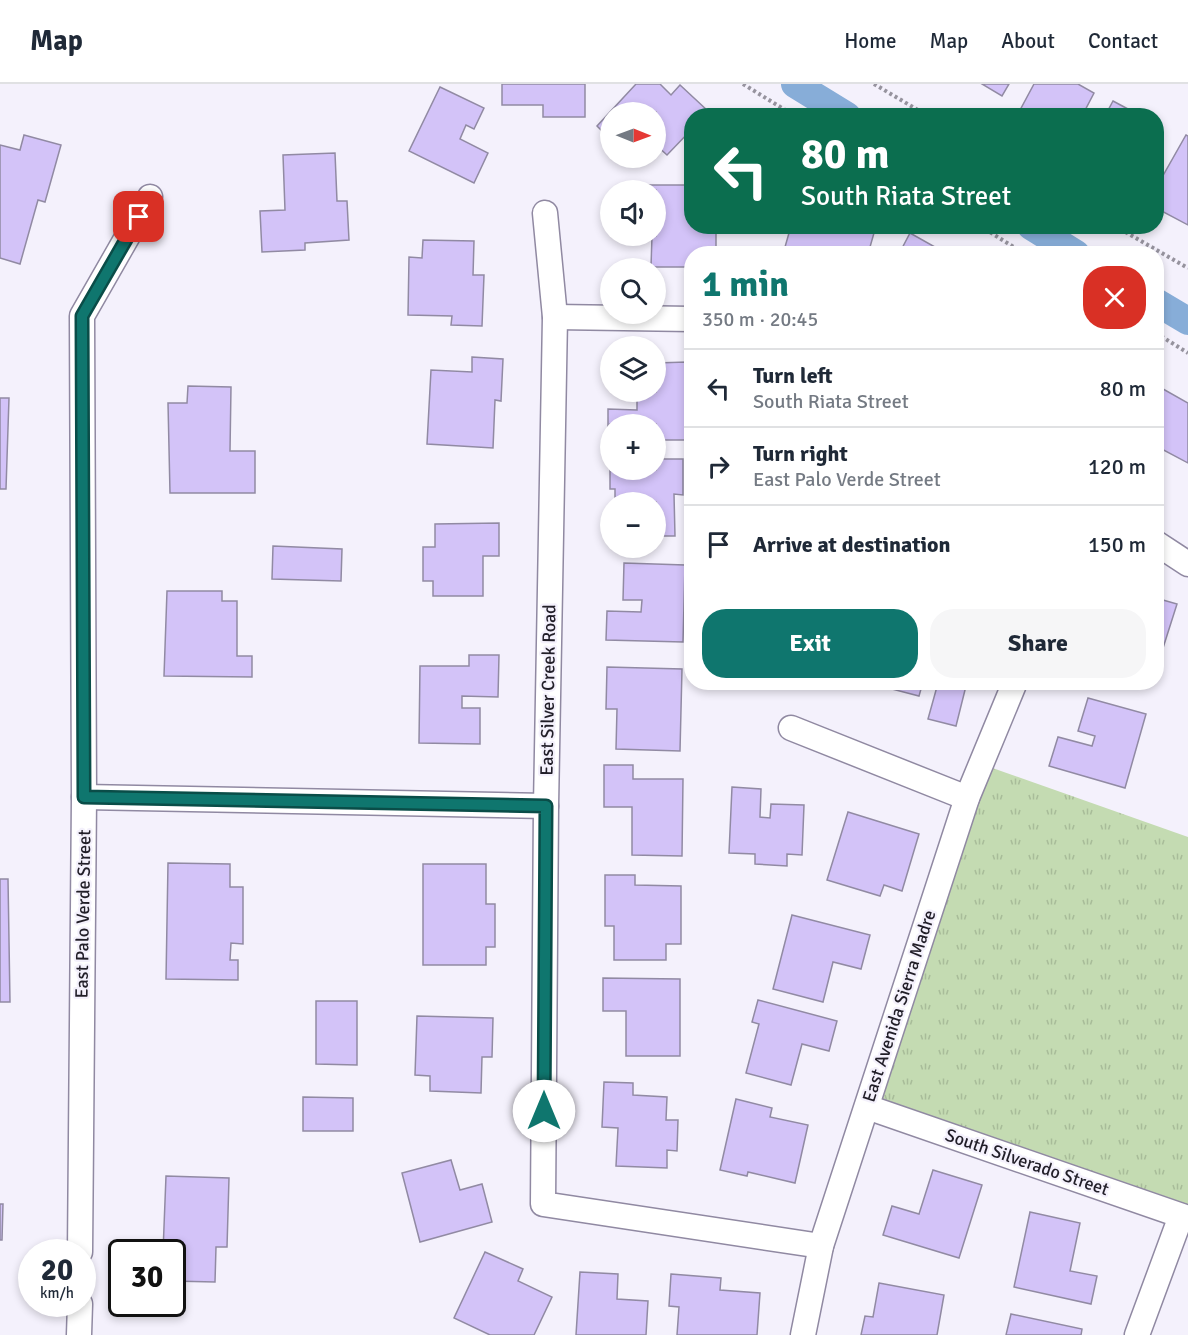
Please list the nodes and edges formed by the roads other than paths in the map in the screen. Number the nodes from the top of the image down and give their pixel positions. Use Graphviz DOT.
graph roads {
  1 [pos="150,197"];
  2 [pos="544,213"];
  3 [pos="555,317"];
  4 [pos="684,320"];
  5 [pos="1164,548"];
  6 [pos="1188,564"];
  7 [pos="1012,690"];
  8 [pos="791,728"];
  9 [pos="84,797"];
  10 [pos="967,798"];
  11 [pos="546,806"];
  12 [pos="867,1107"];
  13 [pos="1184,1217"];
  14 [pos="80,1239"];
  15 [pos="821,1246"];
  16 [pos="80,1317"];
  17 [pos="79,1335"];
  18 [pos="803,1335"];
  19 [pos="1137,1335"];
  1 -- 9 [label="street, East Palo Verde Street"];
  2 -- 3 [label="street, East Silver Creek Road"];
  3 -- 4 [label="street"];
  3 -- 11 [label="street, East Silver Creek Road"];
  5 -- 6 [label="street"];
  7 -- 10 [label="street, East Avenida Sierra Madre"];
  8 -- 10 [label="street"];
  9 -- 11 [label="street"];
  9 -- 14 [label="street, East Palo Verde Street"];
  10 -- 12 [label="street, East Avenida Sierra Madre"];
  11 -- 15 [label="street, East Silver Creek Road"];
  12 -- 13 [label="street, South Silverado Street"];
  12 -- 15 [label="street, East Avenida Sierra Madre"];
  13 -- 19 [label="street"];
  15 -- 18 [label="street, East Avenida Sierra Madre"];
  16 -- 17 [label="street"];
}
